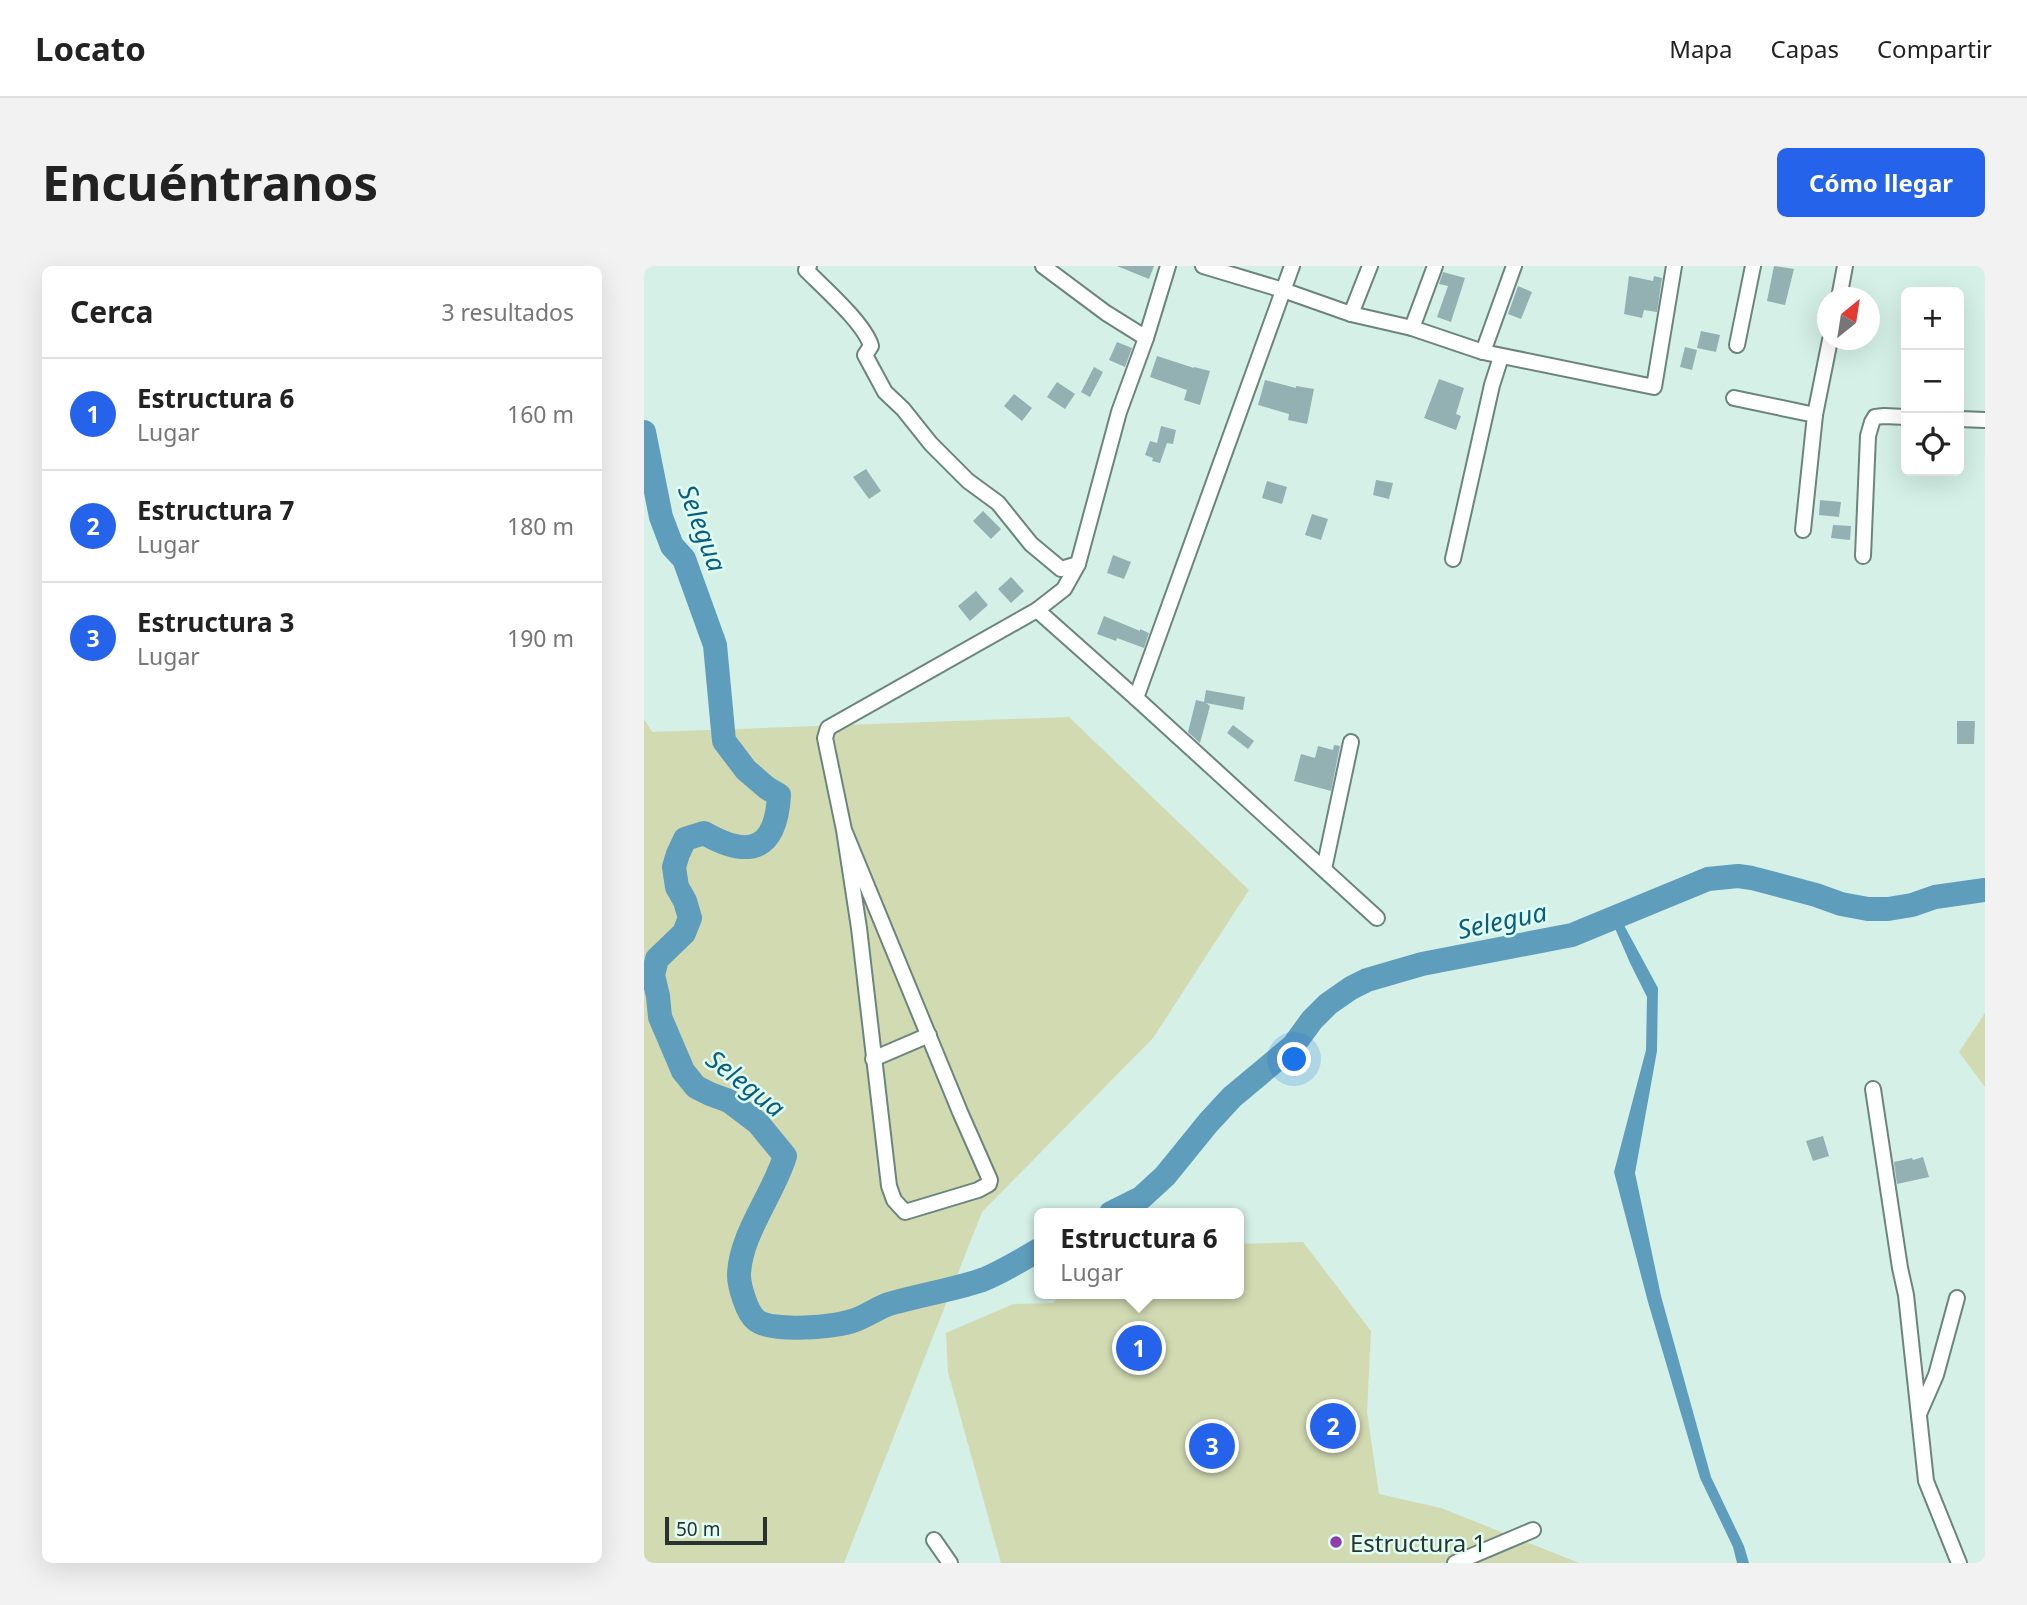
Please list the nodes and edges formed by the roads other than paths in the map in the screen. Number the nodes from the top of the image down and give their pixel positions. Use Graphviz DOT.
graph roads {
  1 [pos="808,266"];
  2 [pos="1168,266"];
  3 [pos="1203,266"];
  4 [pos="1292,266"];
  5 [pos="1370,266"];
  6 [pos="1435,266"];
  7 [pos="1514,266"];
  8 [pos="1674,266"];
  9 [pos="1753,266"];
  10 [pos="1845,266"];
  11 [pos="1045,267"];
  12 [pos="1841,287"];
  13 [pos="1283,290"];
  14 [pos="1351,314"];
  15 [pos="1412,328"];
  16 [pos="1146,338"];
  17 [pos="1737,345"];
  18 [pos="1828,350"];
  19 [pos="1483,352"];
  20 [pos="1501,356"];
  21 [pos="1734,398"];
  22 [pos="1815,415"];
  23 [pos="1901,416"];
  24 [pos="1964,419"];
  25 [pos="1985,420"];
  26 [pos="1803,530"];
  27 [pos="1863,556"];
  28 [pos="1453,559"];
  29 [pos="1077,564"];
  30 [pos="1037,610"];
  31 [pos="1136,698"];
  32 [pos="1351,742"];
  33 [pos="844,830"];
  34 [pos="1324,869"];
  35 [pos="1377,918"];
  36 [pos="929,1035"];
  37 [pos="873,1059"];
  38 [pos="1873,1089"];
  39 [pos="1957,1297"];
  40 [pos="1919,1414"];
  41 [pos="1533,1530"];
  42 [pos="934,1540"];
  43 [pos="950,1563"];
  44 [pos="1455,1563"];
  45 [pos="1959,1563"];
  1 -- 29 [label="street"];
  2 -- 16 [label="street"];
  3 -- 13 [label="street"];
  4 -- 13 [label="street"];
  5 -- 14 [label="street"];
  6 -- 15 [label="street"];
  7 -- 19 [label="street"];
  8 -- 20 [label="street"];
  9 -- 17 [label="street"];
  10 -- 12 [label="street"];
  11 -- 16 [label="street"];
  13 -- 14 [label="street"];
  13 -- 31 [label="street"];
  14 -- 15 [label="street"];
  15 -- 19 [label="street"];
  16 -- 29 [label="street"];
  18 -- 22 [label="street"];
  19 -- 20 [label="street"];
  20 -- 28 [label="street"];
  21 -- 22 [label="street"];
  22 -- 26 [label="street"];
  23 -- 27 [label="street"];
  24 -- 25 [label="street"];
  29 -- 30 [label="street"];
  30 -- 31 [label="street"];
  30 -- 33 [label="street"];
  31 -- 34 [label="street"];
  32 -- 34 [label="street"];
  33 -- 36 [label="street"];
  33 -- 37 [label="street"];
  34 -- 35 [label="street"];
  36 -- 37 [label="street"];
  36 -- 37 [label="street"];
  38 -- 40 [label="street"];
  39 -- 40 [label="street"];
  40 -- 45 [label="street"];
  41 -- 44 [label="street"];
  42 -- 43 [label="street"];
}
